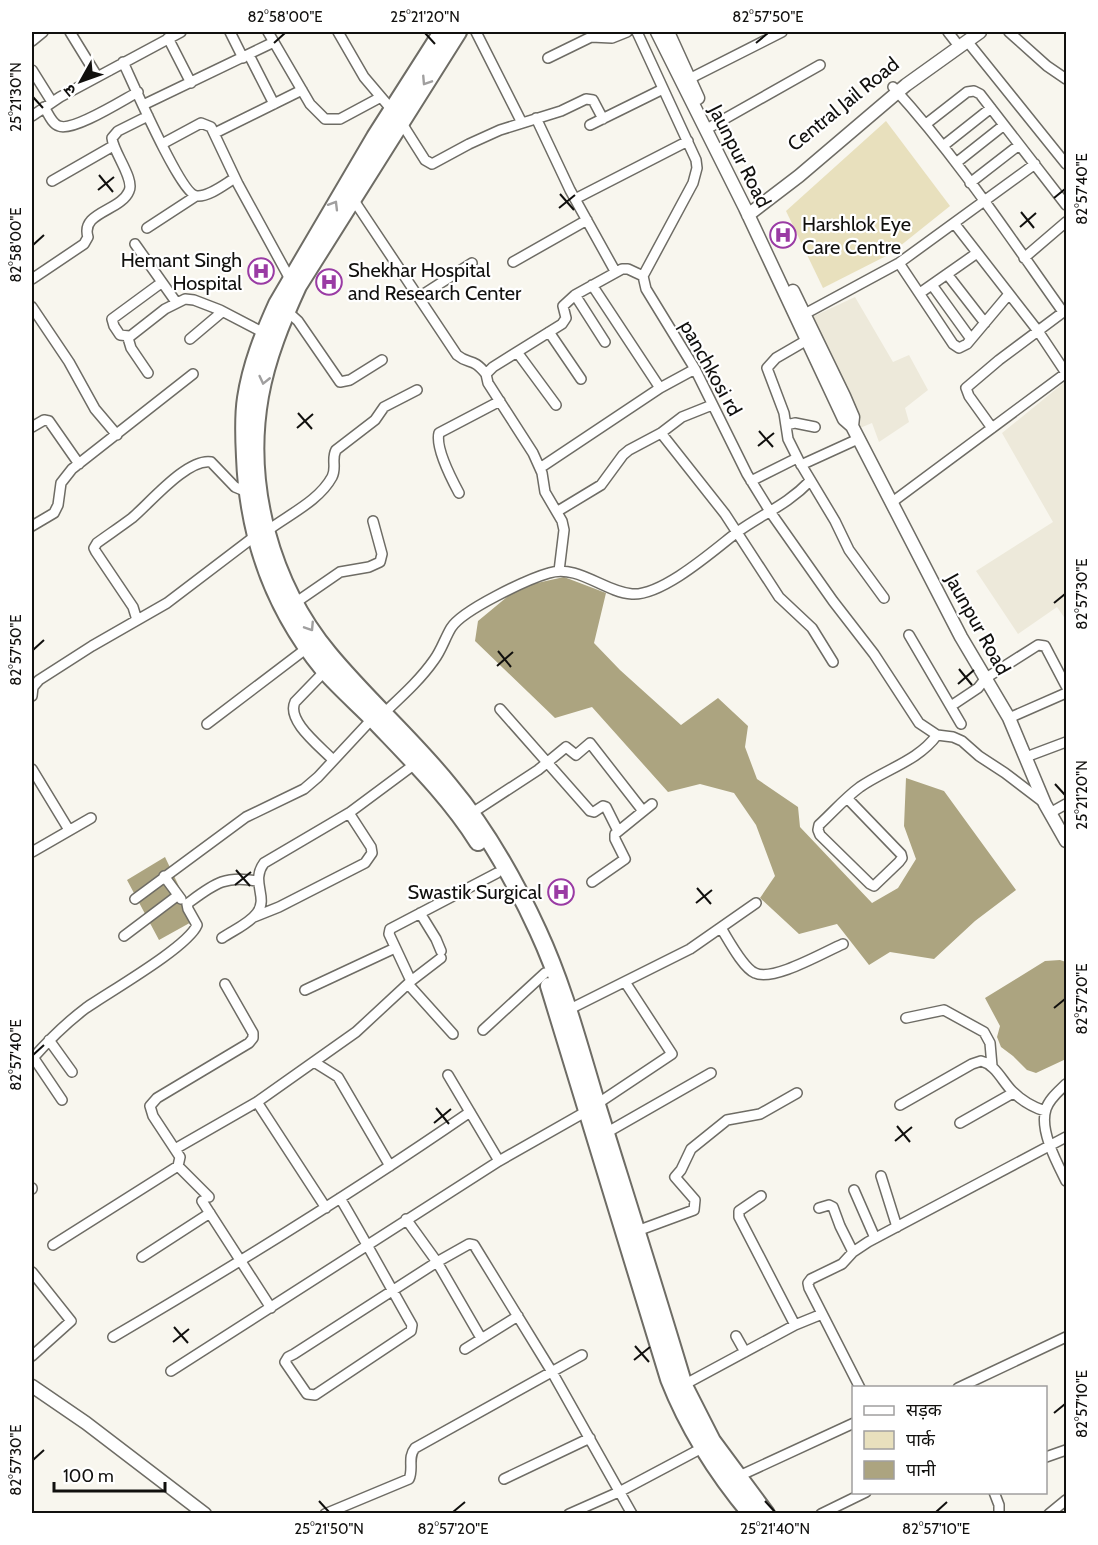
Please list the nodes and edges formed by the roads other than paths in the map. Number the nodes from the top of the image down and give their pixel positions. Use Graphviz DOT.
graph roads {
  1 [pos="43,32"];
  2 [pos="70,32"];
  3 [pos="181,32"];
  4 [pos="231,32"];
  5 [pos="268,32"];
  6 [pos="338,32"];
  7 [pos="442,32"];
  8 [pos="458,32"];
  9 [pos="476,32"];
  10 [pos="627,32"];
  11 [pos="637,32"];
  12 [pos="657,32"];
  13 [pos="668,32"];
  14 [pos="782,32"];
  15 [pos="980,32"];
  16 [pos="1010,32"];
  17 [pos="959,36"];
  18 [pos="168,38"];
  19 [pos="32,41"];
  20 [pos="274,42"];
  21 [pos="246,56"];
  22 [pos="548,58"];
  23 [pos="123,62"];
  24 [pos="820,65"];
  25 [pos="32,70"];
  26 [pos="97,76"];
  27 [pos="689,79"];
  28 [pos="1066,79"];
  29 [pos="191,83"];
  30 [pos="663,89"];
  31 [pos="302,90"];
  32 [pos="896,90"];
  33 [pos="138,92"];
  34 [pos="274,104"];
  35 [pos="48,105"];
  36 [pos="143,105"];
  37 [pos="991,108"];
  38 [pos="391,110"];
  39 [pos="32,116"];
  40 [pos="148,116"];
  41 [pos="536,118"];
  42 [pos="603,119"];
  43 [pos="522,123"];
  44 [pos="926,124"];
  45 [pos="590,125"];
  46 [pos="1004,125"];
  47 [pos="707,126"];
  48 [pos="215,133"];
  49 [pos="687,138"];
  50 [pos="162,144"];
  51 [pos="1020,145"];
  52 [pos="943,146"];
  53 [pos="114,147"];
  54 [pos="956,163"];
  55 [pos="1035,164"];
  56 [pos="1066,164"];
  57 [pos="235,178"];
  58 [pos="52,181"];
  59 [pos="970,183"];
  60 [pos="196,196"];
  61 [pos="353,199"];
  62 [pos="575,199"];
  63 [pos="984,202"];
  64 [pos="1066,205"];
  65 [pos="750,209"];
  66 [pos="587,220"];
  67 [pos="1066,222"];
  68 [pos="954,223"];
  69 [pos="147,228"];
  70 [pos="135,244"];
  71 [pos="977,253"];
  72 [pos="1024,258"];
  73 [pos="513,262"];
  74 [pos="472,263"];
  75 [pos="899,263"];
  76 [pos="615,271"];
  77 [pos="947,274"];
  78 [pos="643,276"];
  79 [pos="32,279"];
  80 [pos="290,279"];
  81 [pos="161,283"];
  82 [pos="592,285"];
  83 [pos="932,285"];
  84 [pos="920,293"];
  85 [pos="1009,294"];
  86 [pos="575,295"];
  87 [pos="419,297"];
  88 [pos="176,302"];
  89 [pos="32,307"];
  90 [pos="287,311"];
  91 [pos="1065,311"];
  92 [pos="222,312"];
  93 [pos="801,316"];
  94 [pos="985,323"];
  95 [pos="549,332"];
  96 [pos="1038,332"];
  97 [pos="270,335"];
  98 [pos="129,336"];
  99 [pos="190,339"];
  100 [pos="971,339"];
  101 [pos="807,340"];
  102 [pos="605,342"];
  103 [pos="517,352"];
  104 [pos="382,360"];
  105 [pos="695,369"];
  106 [pos="148,373"];
  107 [pos="1066,373"];
  108 [pos="193,374"];
  109 [pos="486,374"];
  110 [pos="581,379"];
  111 [pos="660,388"];
  112 [pos="417,390"];
  113 [pos="500,401"];
  114 [pos="556,405"];
  115 [pos="712,405"];
  116 [pos="786,424"];
  117 [pos="32,426"];
  118 [pos="852,426"];
  119 [pos="815,427"];
  120 [pos="992,428"];
  121 [pos="661,433"];
  122 [pos="117,435"];
  123 [pos="858,439"];
  124 [pos="799,461"];
  125 [pos="79,464"];
  126 [pos="540,468"];
  127 [pos="751,481"];
  128 [pos="810,481"];
  129 [pos="247,492"];
  130 [pos="459,493"];
  131 [pos="891,503"];
  132 [pos="558,511"];
  133 [pos="771,513"];
  134 [pos="374,520"];
  135 [pos="32,526"];
  136 [pos="261,533"];
  137 [pos="737,533"];
  138 [pos="559,571"];
  139 [pos="884,598"];
  140 [pos="295,603"];
  141 [pos="137,620"];
  142 [pos="909,635"];
  143 [pos="308,648"];
  144 [pos="833,662"];
  145 [pos="325,671"];
  146 [pos="986,678"];
  147 [pos="1066,686"];
  148 [pos="1066,693"];
  149 [pos="32,696"];
  150 [pos="951,706"];
  151 [pos="500,709"];
  152 [pos="378,716"];
  153 [pos="1009,718"];
  154 [pos="207,724"];
  155 [pos="961,724"];
  156 [pos="937,735"];
  157 [pos="1066,742"];
  158 [pos="1026,758"];
  159 [pos="333,760"];
  160 [pos="548,763"];
  161 [pos="415,764"];
  162 [pos="32,769"];
  163 [pos="847,798"];
  164 [pos="652,804"];
  165 [pos="1066,804"];
  166 [pos="1048,808"];
  167 [pos="643,811"];
  168 [pos="349,813"];
  169 [pos="472,813"];
  170 [pos="91,818"];
  171 [pos="69,830"];
  172 [pos="618,831"];
  173 [pos="1066,841"];
  174 [pos="32,852"];
  175 [pos="497,873"];
  176 [pos="164,876"];
  177 [pos="257,881"];
  178 [pos="592,882"];
  179 [pos="177,896"];
  180 [pos="135,899"];
  181 [pos="756,903"];
  182 [pos="187,904"];
  183 [pos="420,913"];
  184 [pos="254,917"];
  185 [pos="721,928"];
  186 [pos="124,936"];
  187 [pos="222,938"];
  188 [pos="843,944"];
  189 [pos="395,948"];
  190 [pos="544,973"];
  191 [pos="626,982"];
  192 [pos="410,983"];
  193 [pos="225,984"];
  194 [pos="305,990"];
  195 [pos="570,1009"];
  196 [pos="906,1018"];
  197 [pos="483,1030"];
  198 [pos="453,1034"];
  199 [pos="49,1040"];
  200 [pos="32,1058"];
  201 [pos="314,1062"];
  202 [pos="992,1066"];
  203 [pos="72,1072"];
  204 [pos="711,1073"];
  205 [pos="448,1075"];
  206 [pos="1066,1084"];
  207 [pos="797,1093"];
  208 [pos="1013,1093"];
  209 [pos="62,1100"];
  210 [pos="257,1102"];
  211 [pos="900,1106"];
  212 [pos="592,1108"];
  213 [pos="1045,1111"];
  214 [pos="470,1112"];
  215 [pos="960,1124"];
  216 [pos="606,1133"];
  217 [pos="1066,1137"];
  218 [pos="1050,1145"];
  219 [pos="175,1149"];
  220 [pos="499,1161"];
  221 [pos="178,1166"];
  222 [pos="390,1166"];
  223 [pos="881,1176"];
  224 [pos="1066,1181"];
  225 [pos="854,1190"];
  226 [pos="761,1196"];
  227 [pos="340,1198"];
  228 [pos="326,1208"];
  229 [pos="819,1208"];
  230 [pos="210,1213"];
  231 [pos="406,1220"];
  232 [pos="897,1227"];
  233 [pos="637,1231"];
  234 [pos="875,1238"];
  235 [pos="367,1244"];
  236 [pos="52,1245"];
  237 [pos="853,1252"];
  238 [pos="142,1257"];
  239 [pos="241,1262"];
  240 [pos="437,1263"];
  241 [pos="32,1272"];
  242 [pos="393,1292"];
  243 [pos="271,1308"];
  244 [pos="822,1314"];
  245 [pos="518,1316"];
  246 [pos="795,1325"];
  247 [pos="736,1336"];
  248 [pos="113,1337"];
  249 [pos="1066,1337"];
  250 [pos="482,1338"];
  251 [pos="465,1349"];
  252 [pos="745,1352"];
  253 [pos="582,1355"];
  254 [pos="32,1356"];
  255 [pos="171,1371"];
  256 [pos="552,1372"];
  257 [pos="32,1386"];
  258 [pos="859,1386"];
  259 [pos="962,1386"];
  260 [pos="679,1388"];
  261 [pos="852,1424"];
  262 [pos="590,1438"];
  263 [pos="702,1448"];
  264 [pos="1066,1450"];
  265 [pos="1047,1457"];
  266 [pos="737,1477"];
  267 [pos="504,1479"];
  268 [pos="621,1491"];
  269 [pos="862,1494"];
  270 [pos="995,1494"];
  271 [pos="1066,1500"];
  272 [pos="571,1513"];
  273 [pos="205,1514"];
  274 [pos="325,1514"];
  275 [pos="632,1514"];
  276 [pos="751,1514"];
  277 [pos="766,1514"];
  278 [pos="821,1514"];
  279 [pos="999,1514"];
  280 [pos="1049,1514"];
  1 -- 19 [label="street"];
  2 -- 26 [label="street"];
  3 -- 18 [label="street"];
  4 -- 21 [label="street"];
  5 -- 20 [label="street"];
  6 -- 38 [label="street"];
  7 -- 38 [label="highway"];
  8 -- 38 [label="highway, one-way"];
  9 -- 43 [label="street"];
  10 -- 22 [label="street"];
  11 -- 30 [label="street"];
  12 -- 47 [label="street, Jaunpur Road"];
  13 -- 27 [label="street, Jaunpur Road"];
  14 -- 27 [label="street"];
  15 -- 17 [label="street, Central Jail Road"];
  16 -- 28 [label="street"];
  17 -- 32 [label="street, Central Jail Road"];
  17 -- 56 [label="street"];
  18 -- 23 [label="street"];
  18 -- 29 [label="street"];
  20 -- 21 [label="street"];
  20 -- 31 [label="street"];
  21 -- 29 [label="street"];
  21 -- 34 [label="street"];
  23 -- 26 [label="street"];
  23 -- 33 [label="street"];
  24 -- 47 [label="street"];
  25 -- 35 [label="street"];
  26 -- 35 [label="street"];
  27 -- 47 [label="street, Jaunpur Road"];
  29 -- 36 [label="street"];
  30 -- 42 [label="street"];
  30 -- 49 [label="street"];
  31 -- 34 [label="street"];
  31 -- 38 [label="street"];
  32 -- 44 [label="street"];
  32 -- 65 [label="street, Central Jail Road"];
  33 -- 35 [label="street"];
  33 -- 36 [label="street"];
  34 -- 48 [label="street"];
  35 -- 39 [label="street"];
  36 -- 40 [label="street"];
  37 -- 44 [label="street"];
  37 -- 46 [label="street"];
  37 -- 52 [label="street"];
  38 -- 43 [label="street"];
  38 -- 61 [label="highway"];
  80 -- 38 [label="highway, one-way"];
  40 -- 50 [label="street"];
  40 -- 53 [label="street"];
  41 -- 42 [label="street"];
  41 -- 43 [label="street"];
  41 -- 62 [label="street"];
  42 -- 45 [label="street"];
  44 -- 52 [label="street"];
  46 -- 51 [label="street"];
  46 -- 54 [label="street"];
  47 -- 49 [label="street"];
  47 -- 65 [label="street, Jaunpur Road"];
  48 -- 50 [label="street"];
  48 -- 57 [label="street"];
  49 -- 62 [label="street"];
  49 -- 78 [label="street"];
  50 -- 60 [label="street"];
  51 -- 55 [label="street"];
  51 -- 59 [label="street"];
  52 -- 54 [label="street"];
  53 -- 58 [label="street"];
  53 -- 79 [label="street"];
  54 -- 59 [label="street"];
  55 -- 63 [label="street"];
  55 -- 64 [label="street"];
  57 -- 60 [label="street"];
  57 -- 80 [label="street"];
  59 -- 63 [label="street"];
  60 -- 69 [label="street"];
  61 -- 87 [label="street"];
  61 -- 90 [label="highway"];
  62 -- 66 [label="street"];
  63 -- 68 [label="street"];
  63 -- 72 [label="street"];
  65 -- 93 [label="street, Jaunpur Road"];
  66 -- 73 [label="street"];
  66 -- 76 [label="street"];
  67 -- 72 [label="street"];
  68 -- 71 [label="street"];
  68 -- 75 [label="street"];
  70 -- 81 [label="street"];
  71 -- 77 [label="street"];
  71 -- 85 [label="street"];
  72 -- 91 [label="street"];
  74 -- 87 [label="street"];
  75 -- 84 [label="street"];
  75 -- 93 [label="street"];
  76 -- 78 [label="street"];
  76 -- 82 [label="street"];
  77 -- 83 [label="street"];
  77 -- 94 [label="street"];
  78 -- 105 [label="street, panchkosi rd"];
  80 -- 97 [label="highway"];
  81 -- 88 [label="street"];
  81 -- 98 [label="street"];
  82 -- 86 [label="street"];
  82 -- 111 [label="street"];
  83 -- 84 [label="street"];
  83 -- 100 [label="street"];
  84 -- 100 [label="street"];
  85 -- 94 [label="street"];
  85 -- 96 [label="street"];
  86 -- 95 [label="street"];
  86 -- 102 [label="street"];
  87 -- 109 [label="street"];
  88 -- 92 [label="street"];
  88 -- 98 [label="street"];
  89 -- 122 [label="street"];
  90 -- 97 [label="highway"];
  90 -- 104 [label="street"];
  91 -- 96 [label="street"];
  92 -- 97 [label="street"];
  92 -- 99 [label="street"];
  93 -- 101 [label="street, Jaunpur Road"];
  93 -- 118 [label="street, Jaunpur Road"];
  94 -- 100 [label="street"];
  95 -- 103 [label="street"];
  95 -- 110 [label="street"];
  96 -- 107 [label="street"];
  96 -- 120 [label="street"];
  97 -- 129 [label="highway"];
  97 -- 136 [label="highway, one-way"];
  98 -- 106 [label="street"];
  101 -- 116 [label="street"];
  101 -- 118 [label="street, Jaunpur Road"];
  103 -- 109 [label="street"];
  103 -- 114 [label="street"];
  105 -- 111 [label="street"];
  105 -- 115 [label="street, panchkosi rd"];
  107 -- 120 [label="street"];
  108 -- 122 [label="street"];
  109 -- 113 [label="street"];
  111 -- 126 [label="street"];
  112 -- 136 [label="street"];
  113 -- 126 [label="street"];
  113 -- 130 [label="street"];
  115 -- 121 [label="street"];
  115 -- 127 [label="street, panchkosi rd"];
  116 -- 119 [label="street"];
  116 -- 124 [label="street"];
  117 -- 125 [label="street"];
  118 -- 123 [label="street, Jaunpur Road"];
  120 -- 131 [label="street"];
  121 -- 132 [label="street"];
  121 -- 137 [label="street"];
  122 -- 125 [label="street"];
  123 -- 124 [label="street"];
  123 -- 131 [label="street, Jaunpur Road"];
  124 -- 127 [label="street"];
  124 -- 128 [label="street"];
  125 -- 135 [label="street"];
  126 -- 132 [label="street"];
  127 -- 133 [label="street, panchkosi rd"];
  128 -- 133 [label="street"];
  128 -- 139 [label="street"];
  129 -- 136 [label="highway"];
  129 -- 141 [label="street"];
  131 -- 146 [label="street, Jaunpur Road"];
  132 -- 138 [label="street"];
  133 -- 137 [label="street"];
  133 -- 156 [label="street, panchkosi rd"];
  134 -- 140 [label="street"];
  136 -- 140 [label="highway"];
  136 -- 141 [label="street"];
  136 -- 143 [label="highway"];
  137 -- 138 [label="street"];
  137 -- 144 [label="street"];
  138 -- 152 [label="street"];
  140 -- 152 [label="highway, one-way"];
  141 -- 149 [label="street"];
  142 -- 150 [label="street"];
  143 -- 145 [label="highway"];
  143 -- 154 [label="street"];
  145 -- 152 [label="highway"];
  145 -- 159 [label="street"];
  146 -- 147 [label="street"];
  146 -- 150 [label="street"];
  146 -- 153 [label="street, Jaunpur Road"];
  148 -- 153 [label="street"];
  150 -- 155 [label="street"];
  151 -- 160 [label="street"];
  152 -- 159 [label="street"];
  152 -- 161 [label="highway"];
  152 -- 169 [label="highway"];
  153 -- 158 [label="street, Jaunpur Road"];
  156 -- 163 [label="street"];
  156 -- 166 [label="street, panchkosi rd"];
  157 -- 158 [label="street"];
  158 -- 166 [label="street, Jaunpur Road"];
  159 -- 176 [label="street"];
  160 -- 167 [label="street"];
  160 -- 169 [label="street"];
  160 -- 172 [label="street"];
  161 -- 168 [label="street"];
  161 -- 175 [label="highway"];
  162 -- 171 [label="street"];
  163 -- 163 [label="street"];
  164 -- 167 [label="street"];
  165 -- 166 [label="street"];
  166 -- 173 [label="street, Jaunpur Road"];
  167 -- 172 [label="street"];
  168 -- 177 [label="street"];
  168 -- 184 [label="street"];
  169 -- 195 [label="highway"];
  170 -- 171 [label="street"];
  171 -- 174 [label="street"];
  172 -- 178 [label="street"];
  175 -- 183 [label="street"];
  175 -- 190 [label="highway"];
  176 -- 179 [label="street"];
  176 -- 180 [label="street"];
  177 -- 182 [label="street"];
  177 -- 184 [label="street"];
  179 -- 182 [label="street"];
  179 -- 186 [label="street"];
  181 -- 185 [label="street"];
  182 -- 199 [label="street"];
  183 -- 189 [label="street"];
  183 -- 192 [label="street"];
  184 -- 187 [label="street"];
  185 -- 188 [label="street"];
  185 -- 191 [label="street"];
  189 -- 192 [label="street"];
  189 -- 194 [label="street"];
  190 -- 197 [label="street"];
  190 -- 212 [label="highway"];
  191 -- 195 [label="street"];
  191 -- 212 [label="street"];
  192 -- 198 [label="street"];
  192 -- 201 [label="street"];
  193 -- 219 [label="street"];
  195 -- 212 [label="highway"];
  196 -- 202 [label="street"];
  199 -- 200 [label="street"];
  199 -- 203 [label="street"];
  200 -- 209 [label="street"];
  201 -- 210 [label="street"];
  201 -- 222 [label="street"];
  202 -- 208 [label="street"];
  202 -- 211 [label="street"];
  204 -- 216 [label="street"];
  205 -- 214 [label="street"];
  206 -- 213 [label="street"];
  207 -- 233 [label="street"];
  208 -- 213 [label="street"];
  208 -- 215 [label="street"];
  210 -- 219 [label="street"];
  210 -- 228 [label="street"];
  212 -- 216 [label="highway"];
  212 -- 220 [label="street"];
  212 -- 260 [label="highway"];
  213 -- 218 [label="street"];
  214 -- 220 [label="street"];
  214 -- 222 [label="street"];
  216 -- 233 [label="highway"];
  217 -- 218 [label="street"];
  218 -- 224 [label="street"];
  218 -- 232 [label="street"];
  219 -- 221 [label="street"];
  220 -- 231 [label="street"];
  221 -- 230 [label="street"];
  221 -- 236 [label="street"];
  222 -- 227 [label="street"];
  223 -- 232 [label="street"];
  225 -- 234 [label="street"];
  226 -- 246 [label="street"];
  227 -- 228 [label="street"];
  227 -- 235 [label="street"];
  228 -- 239 [label="street"];
  229 -- 237 [label="street"];
  230 -- 238 [label="street"];
  230 -- 239 [label="street"];
  231 -- 235 [label="street"];
  231 -- 240 [label="street"];
  232 -- 234 [label="street"];
  233 -- 260 [label="highway"];
  234 -- 237 [label="street"];
  235 -- 242 [label="street"];
  235 -- 243 [label="street"];
  237 -- 244 [label="street"];
  239 -- 243 [label="street"];
  239 -- 248 [label="street"];
  240 -- 242 [label="street"];
  240 -- 245 [label="street"];
  240 -- 250 [label="street"];
  241 -- 254 [label="street"];
  242 -- 242 [label="street"];
  243 -- 255 [label="street"];
  244 -- 246 [label="street"];
  244 -- 258 [label="street"];
  245 -- 250 [label="street"];
  245 -- 256 [label="street"];
  246 -- 252 [label="street"];
  247 -- 252 [label="street"];
  249 -- 259 [label="street"];
  250 -- 251 [label="street"];
  252 -- 260 [label="street"];
  253 -- 256 [label="street"];
  256 -- 262 [label="street"];
  256 -- 274 [label="street"];
  257 -- 273 [label="street"];
  260 -- 263 [label="highway"];
  260 -- 266 [label="highway"];
  261 -- 266 [label="street"];
  262 -- 267 [label="street"];
  262 -- 268 [label="street"];
  263 -- 268 [label="street"];
  263 -- 276 [label="highway"];
  264 -- 265 [label="street"];
  266 -- 277 [label="highway"];
  268 -- 272 [label="street"];
  268 -- 275 [label="street"];
  269 -- 278 [label="street"];
  270 -- 279 [label="street"];
  271 -- 280 [label="street"];
}
